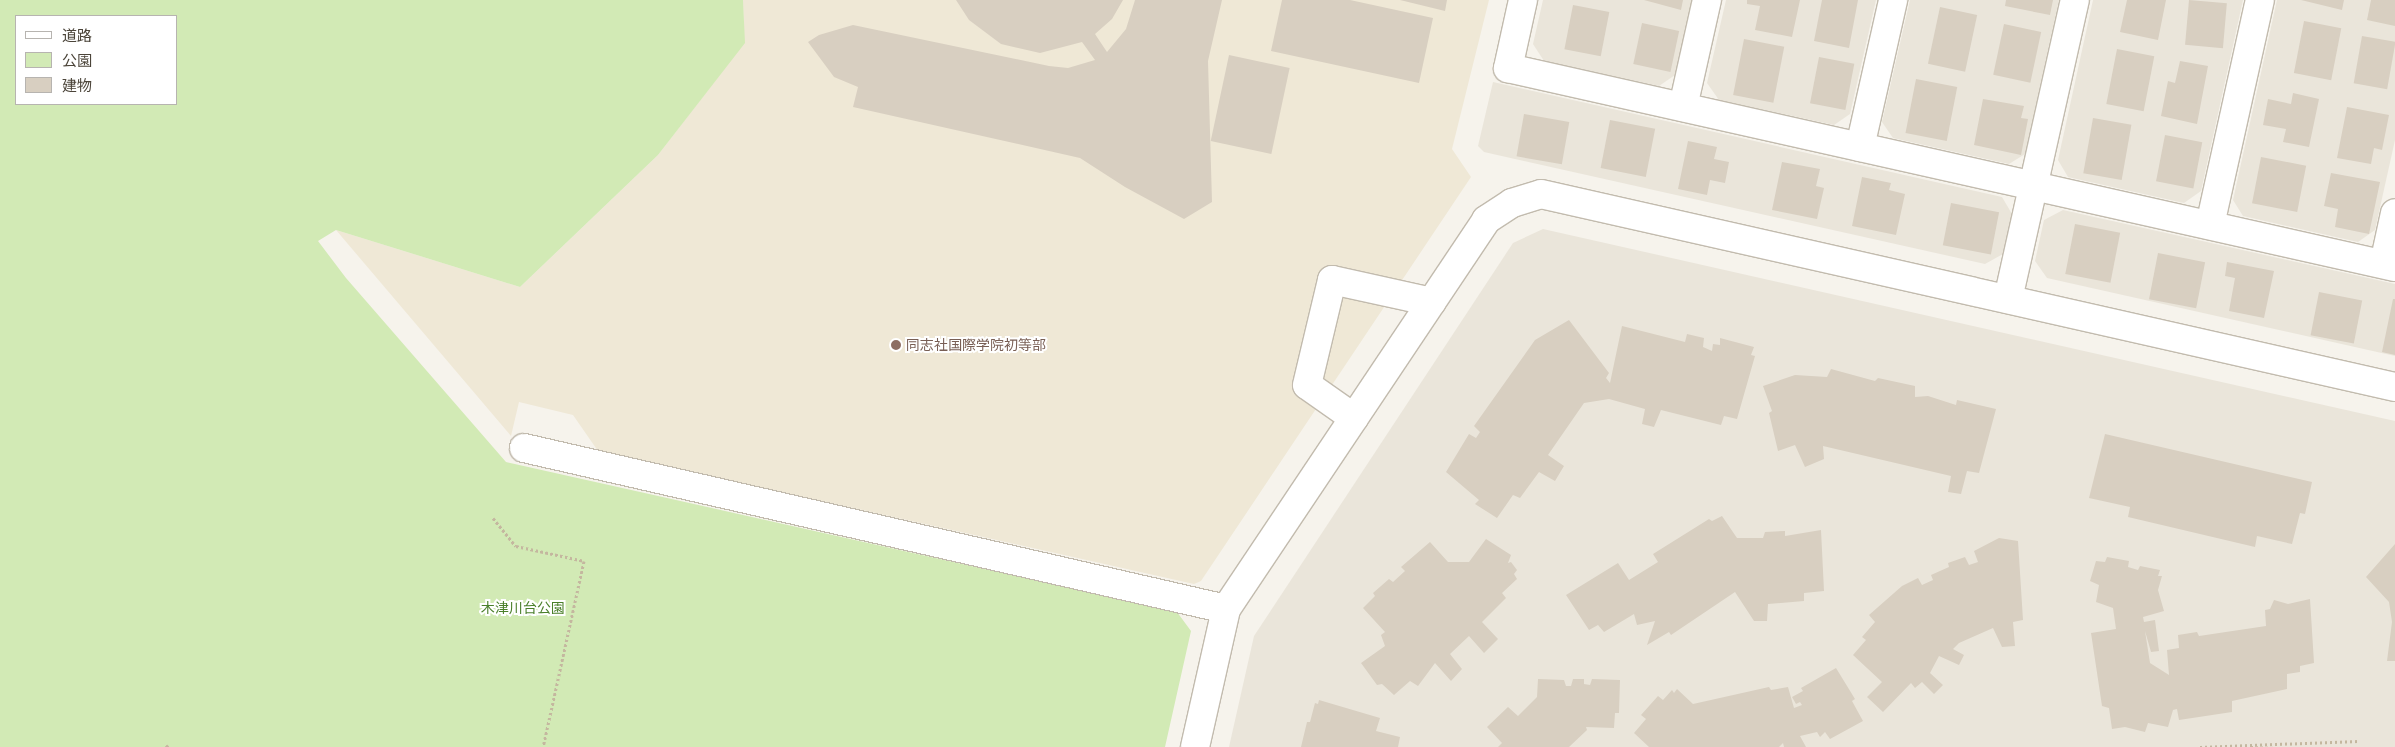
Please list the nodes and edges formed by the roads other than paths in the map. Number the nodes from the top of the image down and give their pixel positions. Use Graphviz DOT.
graph roads {
  1 [pos="1522,0"];
  2 [pos="1707,0"];
  3 [pos="1893,0"];
  4 [pos="2075,0"];
  5 [pos="2260,0"];
  6 [pos="1683,107"];
  7 [pos="1860,147"];
  8 [pos="2034,186"];
  9 [pos="2395,213"];
  10 [pos="2210,226"];
  11 [pos="2389,266"];
  12 [pos="2008,299"];
  13 [pos="1432,302"];
  14 [pos="2395,387"];
  15 [pos="1354,418"];
  16 [pos="524,448"];
  17 [pos="1226,609"];
  18 [pos="1195,747"];
  1 -- 6 [label="street"];
  2 -- 6 [label="street"];
  3 -- 7 [label="street"];
  4 -- 8 [label="street"];
  5 -- 10 [label="street"];
  6 -- 7 [label="street"];
  7 -- 8 [label="street"];
  8 -- 10 [label="street"];
  8 -- 12 [label="street"];
  9 -- 11 [label="street"];
  10 -- 11 [label="street"];
  12 -- 13 [label="street"];
  12 -- 14 [label="street"];
  13 -- 15 [label="street"];
  13 -- 15 [label="street"];
  15 -- 17 [label="street"];
  16 -- 17 [label="street"];
  17 -- 18 [label="street"];
}
